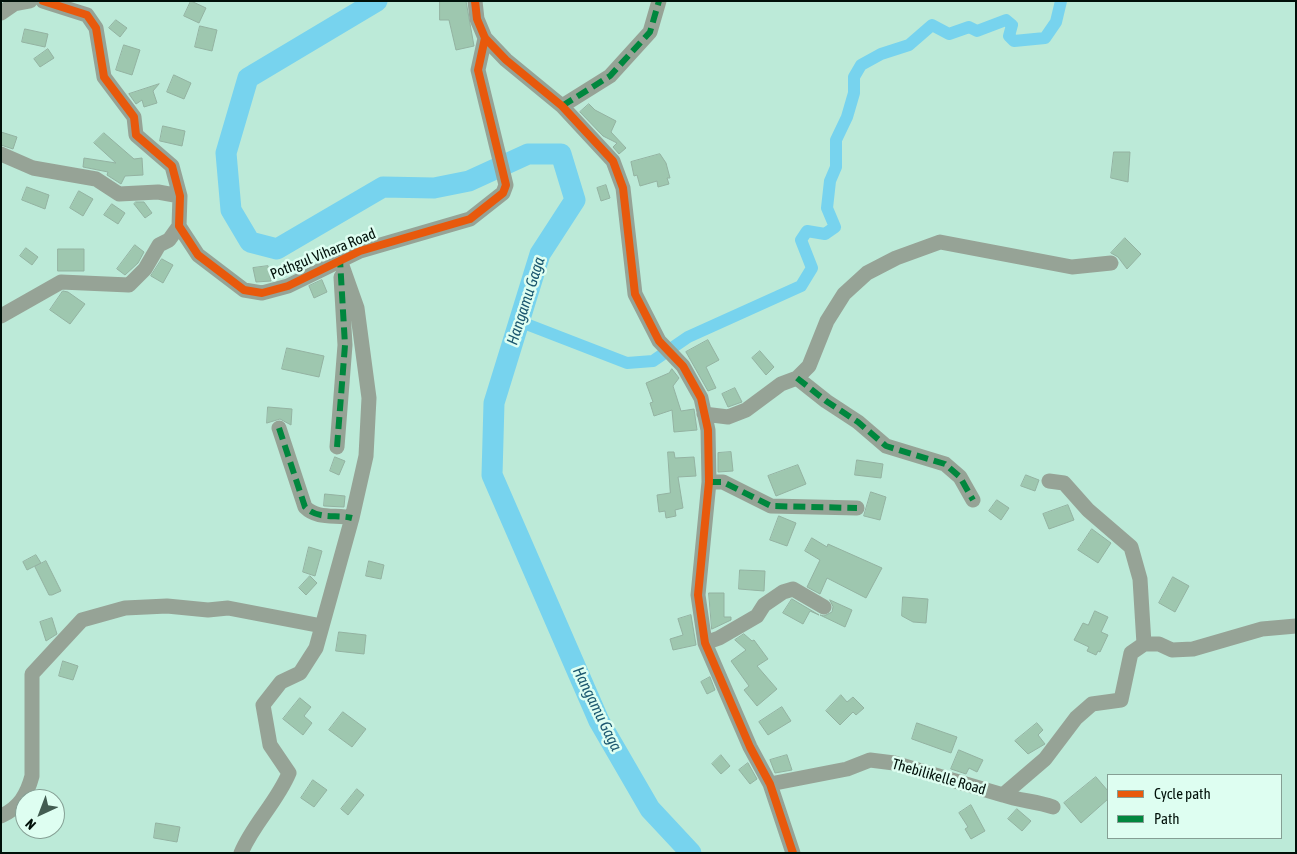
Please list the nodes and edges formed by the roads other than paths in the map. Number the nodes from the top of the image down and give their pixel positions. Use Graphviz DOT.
graph roads {
  1 [pos="30,1"];
  2 [pos="43,1"];
  3 [pos="475,1"];
  4 [pos="659,1"];
  5 [pos="77,7"];
  6 [pos="1,13"];
  7 [pos="485,38"];
  8 [pos="562,106"];
  9 [pos="1,154"];
  10 [pos="180,196"];
  11 [pos="179,226"];
  12 [pos="340,260"];
  13 [pos="1110,263"];
  14 [pos="1,316"];
  15 [pos="797,378"];
  16 [pos="704,414"];
  17 [pos="279,428"];
  18 [pos="337,447"];
  19 [pos="1049,481"];
  20 [pos="709,482"];
  21 [pos="973,500"];
  22 [pos="857,508"];
  23 [pos="352,518"];
  24 [pos="824,607"];
  25 [pos="322,626"];
  26 [pos="1296,626"];
  27 [pos="705,643"];
  28 [pos="1144,644"];
  29 [pos="770,784"];
  30 [pos="1003,795"];
  31 [pos="1053,807"];
  32 [pos="1,816"];
  33 [pos="241,853"];
  34 [pos="793,853"];
  1 -- 6 [label="street"];
  2 -- 5 [label="street"];
  3 -- 7 [label="street"];
  4 -- 8 [label="street"];
  5 -- 10 [label="street"];
  7 -- 8 [label="street"];
  7 -- 12 [label="street, Pothgul Vihara Road"];
  8 -- 16 [label="street"];
  9 -- 10 [label="street"];
  10 -- 11 [label="street"];
  11 -- 12 [label="street, Pothgul Vihara Road"];
  11 -- 14 [label="street"];
  12 -- 18 [label="street"];
  12 -- 23 [label="street"];
  13 -- 15 [label="street"];
  15 -- 16 [label="street"];
  15 -- 21 [label="street"];
  16 -- 20 [label="street"];
  17 -- 23 [label="street"];
  19 -- 28 [label="street"];
  20 -- 22 [label="street"];
  20 -- 27 [label="street"];
  23 -- 25 [label="street"];
  24 -- 27 [label="street"];
  25 -- 32 [label="street"];
  25 -- 33 [label="street"];
  26 -- 28 [label="street"];
  27 -- 29 [label="street"];
  28 -- 30 [label="street, Thebilikelle Road"];
  29 -- 30 [label="street, Thebilikelle Road"];
  29 -- 34 [label="street"];
  30 -- 31 [label="street"];
}
